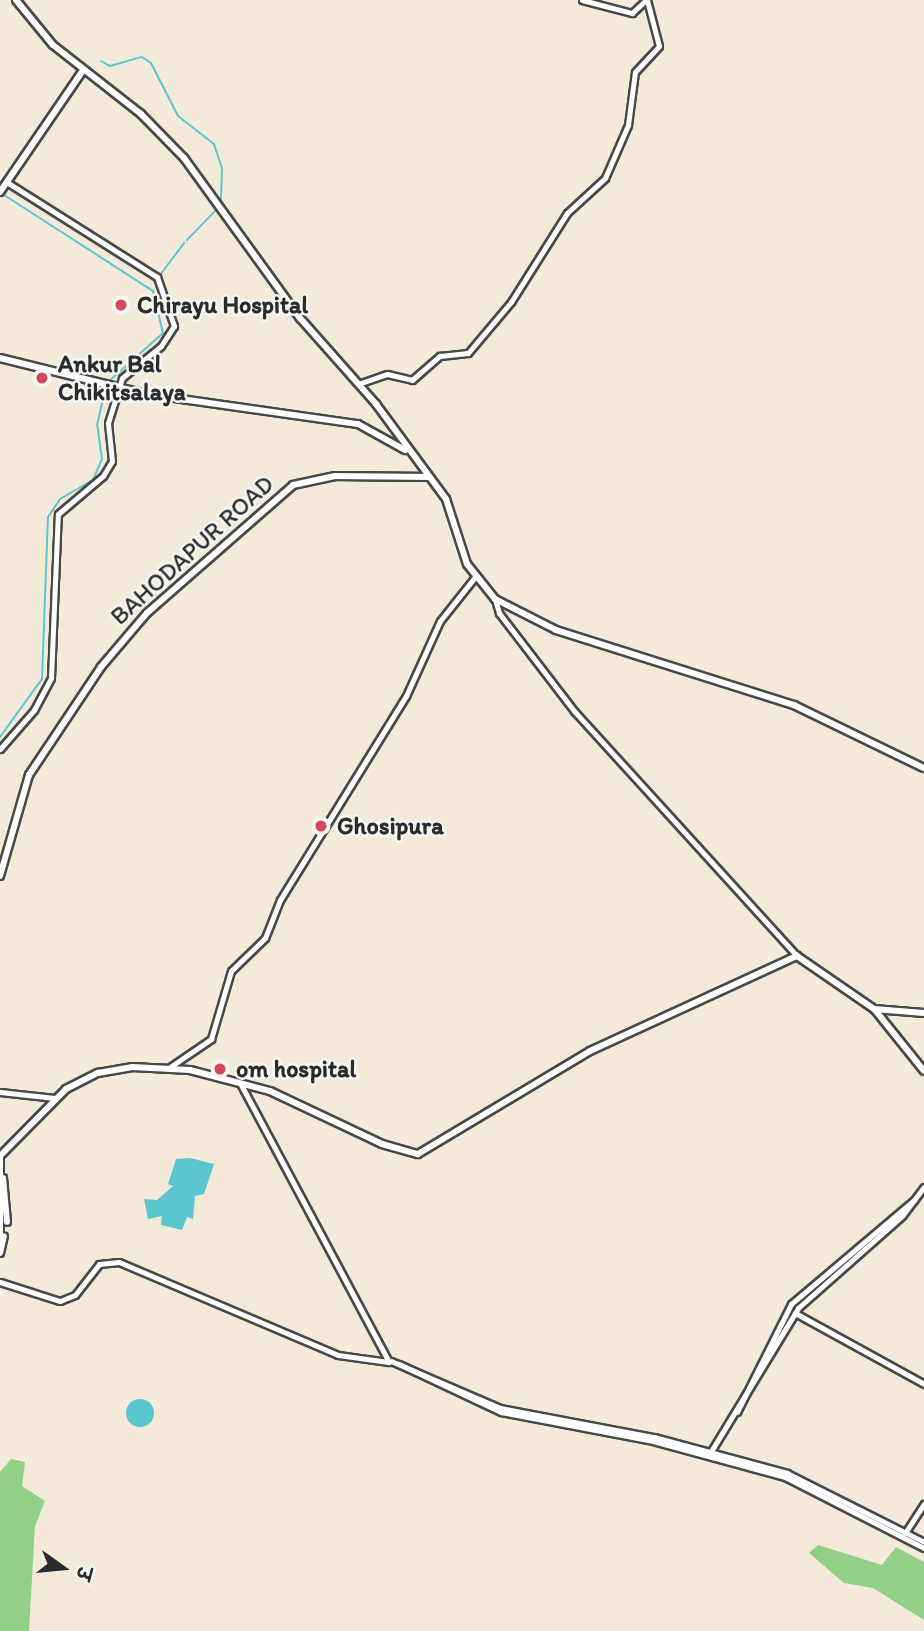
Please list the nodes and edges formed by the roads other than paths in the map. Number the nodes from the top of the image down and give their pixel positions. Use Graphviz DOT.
graph roads {
  1 [pos="16,0"];
  2 [pos="582,0"];
  3 [pos="646,0"];
  4 [pos="82,72"];
  5 [pos="4,187"];
  6 [pos="0,358"];
  7 [pos="358,384"];
  8 [pos="117,389"];
  9 [pos="406,450"];
  10 [pos="429,477"];
  11 [pos="475,577"];
  12 [pos="495,599"];
  13 [pos="0,749"];
  14 [pos="924,768"];
  15 [pos="0,876"];
  16 [pos="797,956"];
  17 [pos="874,1009"];
  18 [pos="924,1013"];
  19 [pos="170,1068"];
  20 [pos="924,1071"];
  21 [pos="240,1083"];
  22 [pos="0,1091"];
  23 [pos="54,1098"];
  24 [pos="0,1155"];
  25 [pos="2,1176"];
  26 [pos="924,1187"];
  27 [pos="914,1200"];
  28 [pos="0,1239"];
  29 [pos="0,1253"];
  30 [pos="0,1282"];
  31 [pos="795,1313"];
  32 [pos="391,1361"];
  33 [pos="924,1384"];
  34 [pos="737,1412"];
  35 [pos="710,1454"];
  36 [pos="924,1504"];
  37 [pos="904,1534"];
  38 [pos="924,1542"];
  39 [pos="924,1548"];
  1 -- 4 [label="main road"];
  2 -- 3 [label="street"];
  3 -- 7 [label="street"];
  4 -- 5 [label="main road"];
  4 -- 7 [label="main road"];
  5 -- 8 [label="street"];
  6 -- 8 [label="main road"];
  7 -- 9 [label="main road"];
  8 -- 9 [label="main road"];
  8 -- 13 [label="street"];
  9 -- 10 [label="main road"];
  10 -- 11 [label="main road"];
  10 -- 15 [label="main road, BAHODAPUR ROAD"];
  11 -- 12 [label="main road"];
  11 -- 19 [label="street"];
  12 -- 14 [label="main road"];
  12 -- 16 [label="street"];
  16 -- 17 [label="main road"];
  16 -- 21 [label="main road"];
  17 -- 18 [label="main road"];
  17 -- 20 [label="main road"];
  19 -- 21 [label="main road"];
  19 -- 23 [label="main road"];
  21 -- 32 [label="street"];
  22 -- 23 [label="street"];
  23 -- 24 [label="main road"];
  24 -- 25 [label="main road"];
  25 -- 28 [label="main road"];
  25 -- 29 [label="main road"];
  26 -- 27 [label="street"];
  27 -- 31 [label="street"];
  27 -- 34 [label="street"];
  30 -- 32 [label="street"];
  31 -- 33 [label="street"];
  31 -- 34 [label="street"];
  32 -- 35 [label="street"];
  34 -- 35 [label="street"];
  35 -- 37 [label="street"];
  36 -- 37 [label="street"];
  37 -- 38 [label="street"];
  37 -- 39 [label="street"];
}
